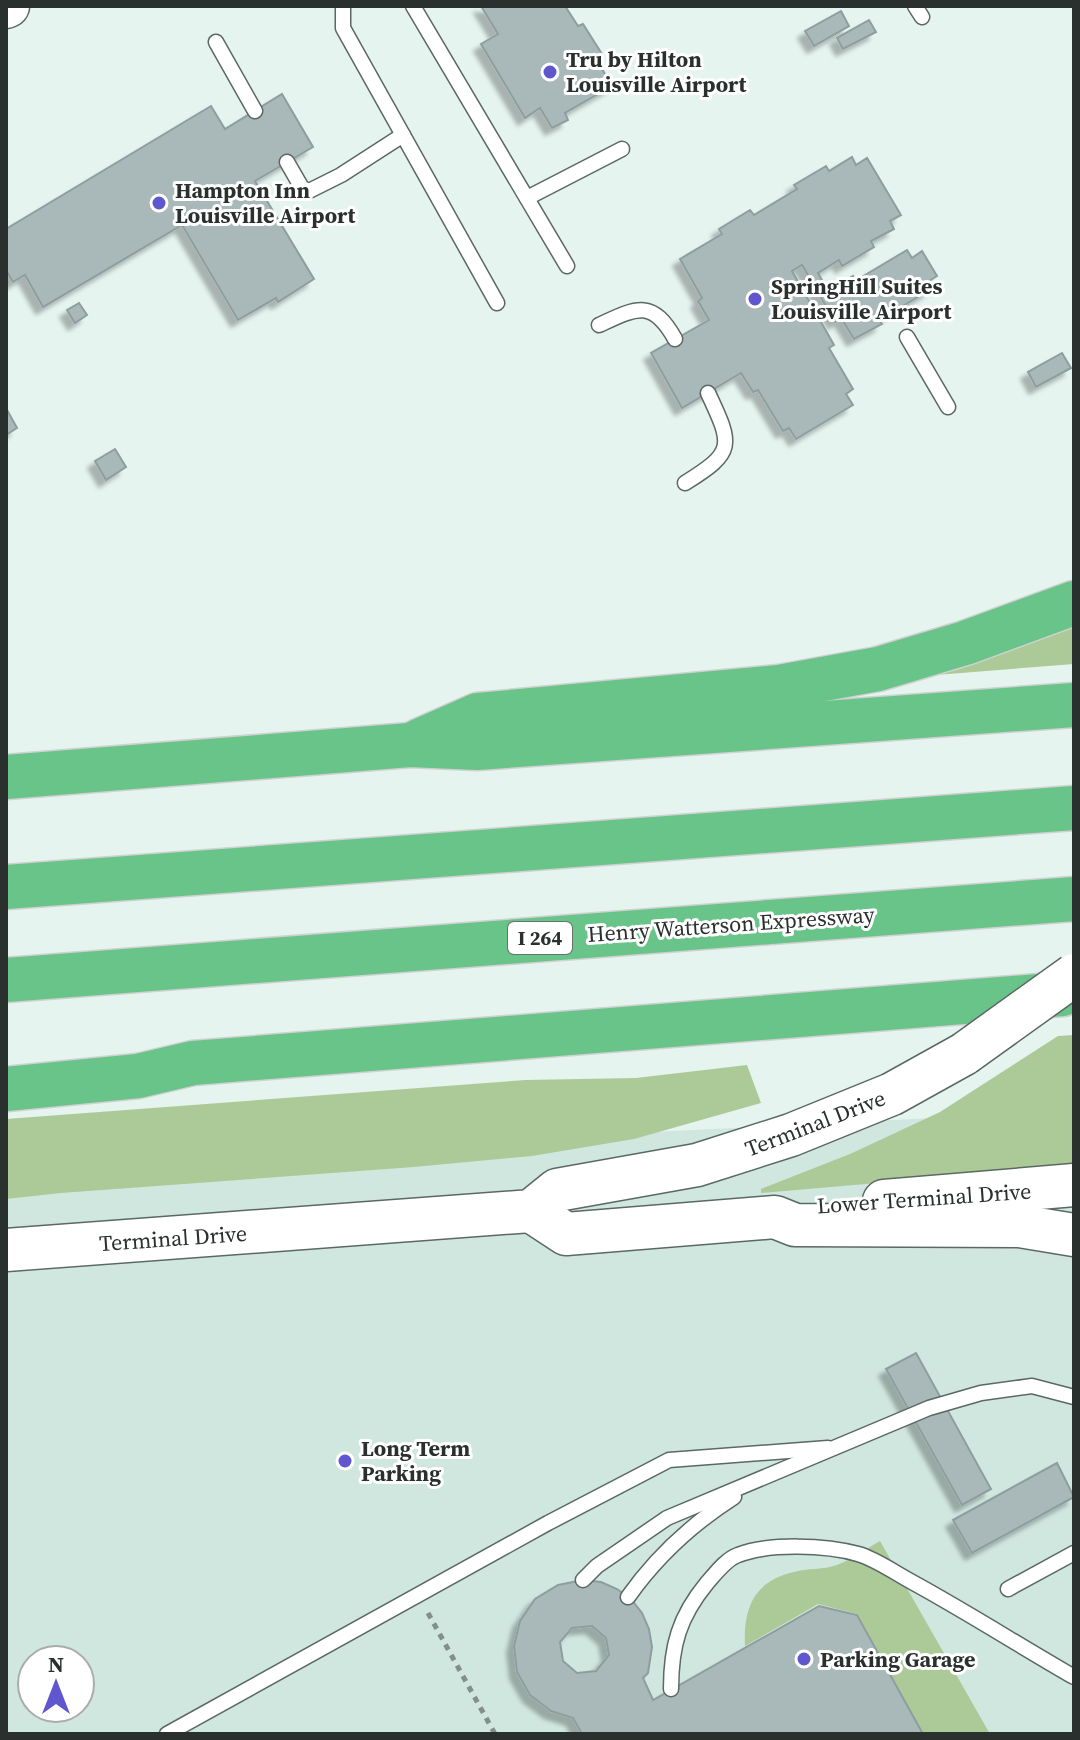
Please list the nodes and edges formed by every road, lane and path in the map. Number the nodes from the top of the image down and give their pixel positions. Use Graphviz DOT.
graph roads {
  1 [pos="343,6"];
  2 [pos="413,6"];
  3 [pos="216,42"];
  4 [pos="255,111"];
  5 [pos="403,135"];
  6 [pos="622,149"];
  7 [pos="287,162"];
  8 [pos="527,198"];
  9 [pos="567,266"];
  10 [pos="497,303"];
  11 [pos="599,325"];
  12 [pos="907,337"];
  13 [pos="675,339"];
  14 [pos="708,393"];
  15 [pos="948,407"];
  16 [pos="685,483"];
  17 [pos="1074,603"];
  18 [pos="1074,705"];
  19 [pos="410,745"];
  20 [pos="6,777"];
  21 [pos="1074,808"];
  22 [pos="6,887"];
  23 [pos="1074,899"];
  24 [pos="1074,975"];
  25 [pos="6,980"];
  26 [pos="1074,993"];
  27 [pos="6,1062"];
  28 [pos="193,1063"];
  29 [pos="6,1089"];
  30 [pos="1074,1185"];
  31 [pos="531,1211"];
  32 [pos="775,1217"];
  33 [pos="1074,1235"];
  34 [pos="6,1250"];
  35 [pos="1074,1397"];
  36 [pos="828,1448"];
  37 [pos="767,1475"];
  38 [pos="1074,1553"];
  39 [pos="583,1580"];
  40 [pos="1008,1589"];
  41 [pos="628,1597"];
  42 [pos="426,1609"];
  43 [pos="1074,1677"];
  44 [pos="671,1689"];
  45 [pos="167,1734"];
  46 [pos="495,1734"];
  1 -- 5 [label="lane"];
  2 -- 8 [label="lane"];
  3 -- 4 [label="lane"];
  5 -- 7 [label="lane"];
  5 -- 10 [label="lane"];
  6 -- 8 [label="lane"];
  8 -- 9 [label="lane"];
  11 -- 13 [label="lane"];
  12 -- 15 [label="lane"];
  14 -- 16 [label="lane"];
  17 -- 19 [label="highway"];
  18 -- 19 [label="highway"];
  19 -- 20 [label="highway"];
  21 -- 22 [label="highway"];
  23 -- 25 [label="highway, Henry Watterson Expressway / I 264"];
  24 -- 31 [label="main road, Terminal Drive, bridge"];
  26 -- 28 [label="highway"];
  27 -- 28 [label="highway"];
  28 -- 29 [label="highway"];
  30 -- 32 [label="main road, Lower Terminal Drive"];
  31 -- 32 [label="main road"];
  31 -- 34 [label="main road, Terminal Drive"];
  32 -- 33 [label="main road"];
  35 -- 36 [label="lane"];
  36 -- 37 [label="lane"];
  36 -- 45 [label="lane"];
  37 -- 39 [label="lane"];
  37 -- 41 [label="lane"];
  38 -- 40 [label="lane"];
  42 -- 46 [label="path"];
  43 -- 44 [label="lane"];
}
